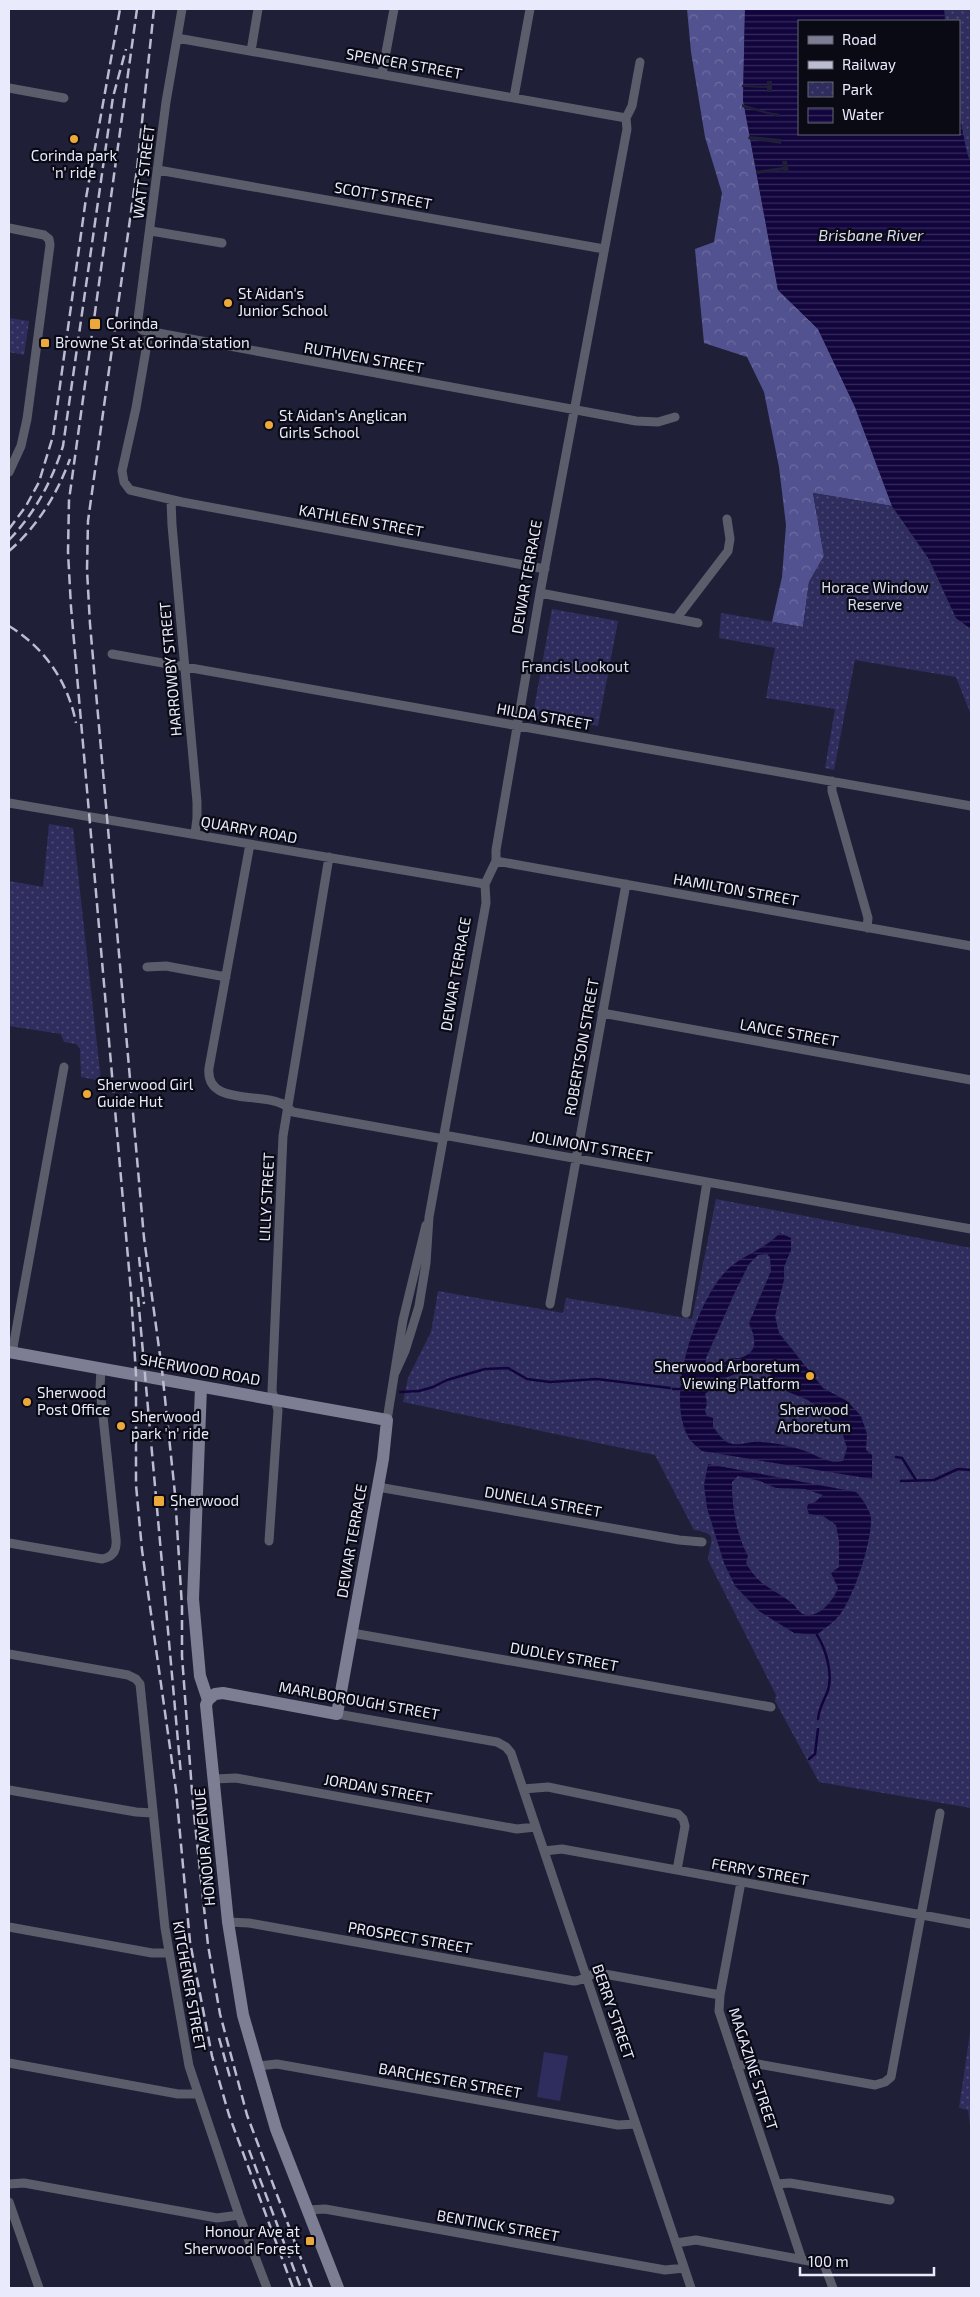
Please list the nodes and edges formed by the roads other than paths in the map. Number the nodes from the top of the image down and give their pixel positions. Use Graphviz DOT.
graph roads {
  1 [pos="182,9"];
  2 [pos="258,9"];
  3 [pos="394,9"];
  4 [pos="530,9"];
  5 [pos="177,38"];
  6 [pos="251,51"];
  7 [pos="640,62"];
  8 [pos="382,74"];
  9 [pos="9,88"];
  10 [pos="64,98"];
  11 [pos="514,98"];
  12 [pos="626,118"];
  13 [pos="158,170"];
  14 [pos="9,228"];
  15 [pos="151,230"];
  16 [pos="222,243"];
  17 [pos="604,249"];
  18 [pos="149,332"];
  19 [pos="574,409"];
  20 [pos="674,418"];
  21 [pos="9,472"];
  22 [pos="172,500"];
  23 [pos="727,519"];
  24 [pos="545,569"];
  25 [pos="540,593"];
  26 [pos="676,619"];
  27 [pos="698,623"];
  28 [pos="112,654"];
  29 [pos="185,667"];
  30 [pos="517,726"];
  31 [pos="832,781"];
  32 [pos="9,803"];
  33 [pos="971,806"];
  34 [pos="195,834"];
  35 [pos="250,844"];
  36 [pos="329,857"];
  37 [pos="496,861"];
  38 [pos="485,884"];
  39 [pos="626,884"];
  40 [pos="867,928"];
  41 [pos="971,946"];
  42 [pos="147,967"];
  43 [pos="226,976"];
  44 [pos="602,1013"];
  45 [pos="64,1067"];
  46 [pos="971,1080"];
  47 [pos="286,1107"];
  48 [pos="443,1137"];
  49 [pos="576,1158"];
  50 [pos="707,1182"];
  51 [pos="971,1229"];
  52 [pos="550,1304"];
  53 [pos="686,1313"];
  54 [pos="10,1352"];
  55 [pos="101,1369"];
  56 [pos="200,1387"];
  57 [pos="275,1400"];
  58 [pos="386,1420"];
  59 [pos="378,1487"];
  60 [pos="269,1541"];
  61 [pos="702,1542"];
  62 [pos="9,1543"];
  63 [pos="352,1633"];
  64 [pos="9,1654"];
  65 [pos="208,1700"];
  66 [pos="771,1707"];
  67 [pos="337,1714"];
  68 [pos="506,1747"];
  69 [pos="215,1779"];
  70 [pos="523,1789"];
  71 [pos="9,1790"];
  72 [pos="152,1813"];
  73 [pos="940,1814"];
  74 [pos="535,1827"];
  75 [pos="544,1852"];
  76 [pos="677,1870"];
  77 [pos="741,1882"];
  78 [pos="921,1915"];
  79 [pos="228,1922"];
  80 [pos="971,1924"];
  81 [pos="9,1927"];
  82 [pos="169,1953"];
  83 [pos="586,1977"];
  84 [pos="720,1995"];
  85 [pos="9,2063"];
  86 [pos="258,2066"];
  87 [pos="738,2066"];
  88 [pos="198,2094"];
  89 [pos="636,2124"];
  90 [pos="9,2184"];
  91 [pos="777,2184"];
  92 [pos="890,2200"];
  93 [pos="9,2202"];
  94 [pos="308,2210"];
  95 [pos="239,2215"];
  96 [pos="676,2243"];
  97 [pos="802,2260"];
  98 [pos="684,2268"];
  99 [pos="39,2288"];
  100 [pos="267,2288"];
  101 [pos="338,2288"];
  102 [pos="691,2288"];
  103 [pos="833,2288"];
  1 -- 5 [label="street, WATT STREET"];
  2 -- 6 [label="street"];
  3 -- 8 [label="street"];
  4 -- 11 [label="street"];
  5 -- 6 [label="street, SPENCER STREET"];
  5 -- 13 [label="street, WATT STREET"];
  6 -- 8 [label="street, SPENCER STREET"];
  7 -- 12 [label="street, DEWAR TERRACE"];
  8 -- 11 [label="street, SPENCER STREET"];
  9 -- 10 [label="street"];
  11 -- 12 [label="street, SPENCER STREET"];
  12 -- 17 [label="street, DEWAR TERRACE"];
  13 -- 15 [label="street, WATT STREET"];
  13 -- 17 [label="street, SCOTT STREET"];
  14 -- 21 [label="street"];
  15 -- 16 [label="street"];
  15 -- 18 [label="street, WATT STREET"];
  17 -- 19 [label="street, DEWAR TERRACE"];
  18 -- 19 [label="street, RUTHVEN STREET"];
  18 -- 22 [label="street, KATHLEEN STREET"];
  19 -- 20 [label="street, RUTHVEN STREET"];
  19 -- 24 [label="street, DEWAR TERRACE"];
  22 -- 24 [label="street, KATHLEEN STREET"];
  22 -- 29 [label="street, HARROWBY STREET"];
  23 -- 26 [label="street"];
  24 -- 25 [label="street, DEWAR TERRACE"];
  25 -- 26 [label="street"];
  25 -- 30 [label="street, DEWAR TERRACE"];
  26 -- 27 [label="street"];
  28 -- 29 [label="street, HILDA STREET"];
  29 -- 30 [label="street, HILDA STREET"];
  29 -- 34 [label="street, HARROWBY STREET"];
  30 -- 31 [label="street, HILDA STREET"];
  30 -- 37 [label="street, DEWAR TERRACE"];
  31 -- 33 [label="street, HILDA STREET"];
  31 -- 40 [label="street"];
  32 -- 34 [label="street, QUARRY ROAD"];
  34 -- 35 [label="street, QUARRY ROAD"];
  35 -- 36 [label="street, QUARRY ROAD"];
  35 -- 43 [label="street"];
  36 -- 38 [label="street, QUARRY ROAD"];
  36 -- 47 [label="street, LILLY STREET"];
  37 -- 38 [label="street, DEWAR TERRACE"];
  37 -- 39 [label="street, HAMILTON STREET"];
  38 -- 48 [label="street, DEWAR TERRACE"];
  39 -- 40 [label="street, HAMILTON STREET"];
  39 -- 44 [label="street, ROBERTSON STREET"];
  40 -- 41 [label="street, HAMILTON STREET"];
  42 -- 43 [label="street"];
  43 -- 47 [label="street, JOLIMONT STREET"];
  44 -- 46 [label="street, LANCE STREET"];
  44 -- 49 [label="street, ROBERTSON STREET"];
  45 -- 54 [label="street"];
  47 -- 48 [label="street, JOLIMONT STREET"];
  47 -- 57 [label="street, LILLY STREET"];
  48 -- 49 [label="street, JOLIMONT STREET"];
  48 -- 58 [label="street, DEWAR TERRACE"];
  49 -- 50 [label="street, JOLIMONT STREET"];
  49 -- 52 [label="street, ROBERTSON STREET"];
  50 -- 51 [label="street, JOLIMONT STREET"];
  50 -- 53 [label="street"];
  54 -- 55 [label="street, SHERWOOD ROAD"];
  55 -- 56 [label="street, SHERWOOD ROAD"];
  55 -- 62 [label="street"];
  56 -- 57 [label="street, SHERWOOD ROAD"];
  56 -- 65 [label="street, HONOUR AVENUE"];
  57 -- 58 [label="street, SHERWOOD ROAD"];
  57 -- 60 [label="street, LILLY STREET"];
  58 -- 59 [label="street, DEWAR TERRACE"];
  59 -- 61 [label="street, DUNELLA STREET"];
  59 -- 63 [label="street, DEWAR TERRACE"];
  63 -- 66 [label="street, DUDLEY STREET"];
  63 -- 67 [label="street, DEWAR TERRACE"];
  64 -- 72 [label="street, KITCHENER STREET"];
  65 -- 67 [label="street, MARLBOROUGH STREET"];
  65 -- 69 [label="street, HONOUR AVENUE"];
  67 -- 68 [label="street, MARLBOROUGH STREET"];
  68 -- 70 [label="street, BERRY STREET"];
  69 -- 74 [label="street, JORDAN STREET"];
  69 -- 79 [label="street, HONOUR AVENUE"];
  70 -- 74 [label="street, BERRY STREET"];
  70 -- 76 [label="street"];
  71 -- 72 [label="street"];
  72 -- 82 [label="street, KITCHENER STREET"];
  73 -- 78 [label="street"];
  74 -- 75 [label="street, BERRY STREET"];
  75 -- 76 [label="street, FERRY STREET"];
  75 -- 83 [label="street, BERRY STREET"];
  76 -- 77 [label="street, FERRY STREET"];
  77 -- 78 [label="street, FERRY STREET"];
  77 -- 84 [label="street, MAGAZINE STREET"];
  78 -- 80 [label="street, FERRY STREET"];
  78 -- 87 [label="street"];
  79 -- 83 [label="street, PROSPECT STREET"];
  79 -- 86 [label="street, HONOUR AVENUE"];
  81 -- 82 [label="street"];
  82 -- 88 [label="street, KITCHENER STREET"];
  83 -- 84 [label="street, PROSPECT STREET"];
  83 -- 89 [label="street, BERRY STREET"];
  84 -- 87 [label="street, MAGAZINE STREET"];
  85 -- 88 [label="street"];
  86 -- 89 [label="street, BARCHESTER STREET"];
  86 -- 94 [label="street, HONOUR AVENUE"];
  87 -- 91 [label="street, MAGAZINE STREET"];
  88 -- 95 [label="street, KITCHENER STREET"];
  89 -- 96 [label="street, BERRY STREET"];
  90 -- 95 [label="street"];
  91 -- 92 [label="street"];
  91 -- 97 [label="street, MAGAZINE STREET"];
  93 -- 99 [label="street"];
  94 -- 98 [label="street, BENTINCK STREET"];
  94 -- 101 [label="street, HONOUR AVENUE"];
  95 -- 100 [label="street, KITCHENER STREET"];
  96 -- 97 [label="street"];
  96 -- 98 [label="street, BERRY STREET"];
  97 -- 103 [label="street"];
  98 -- 102 [label="street, BERRY STREET"];
}
